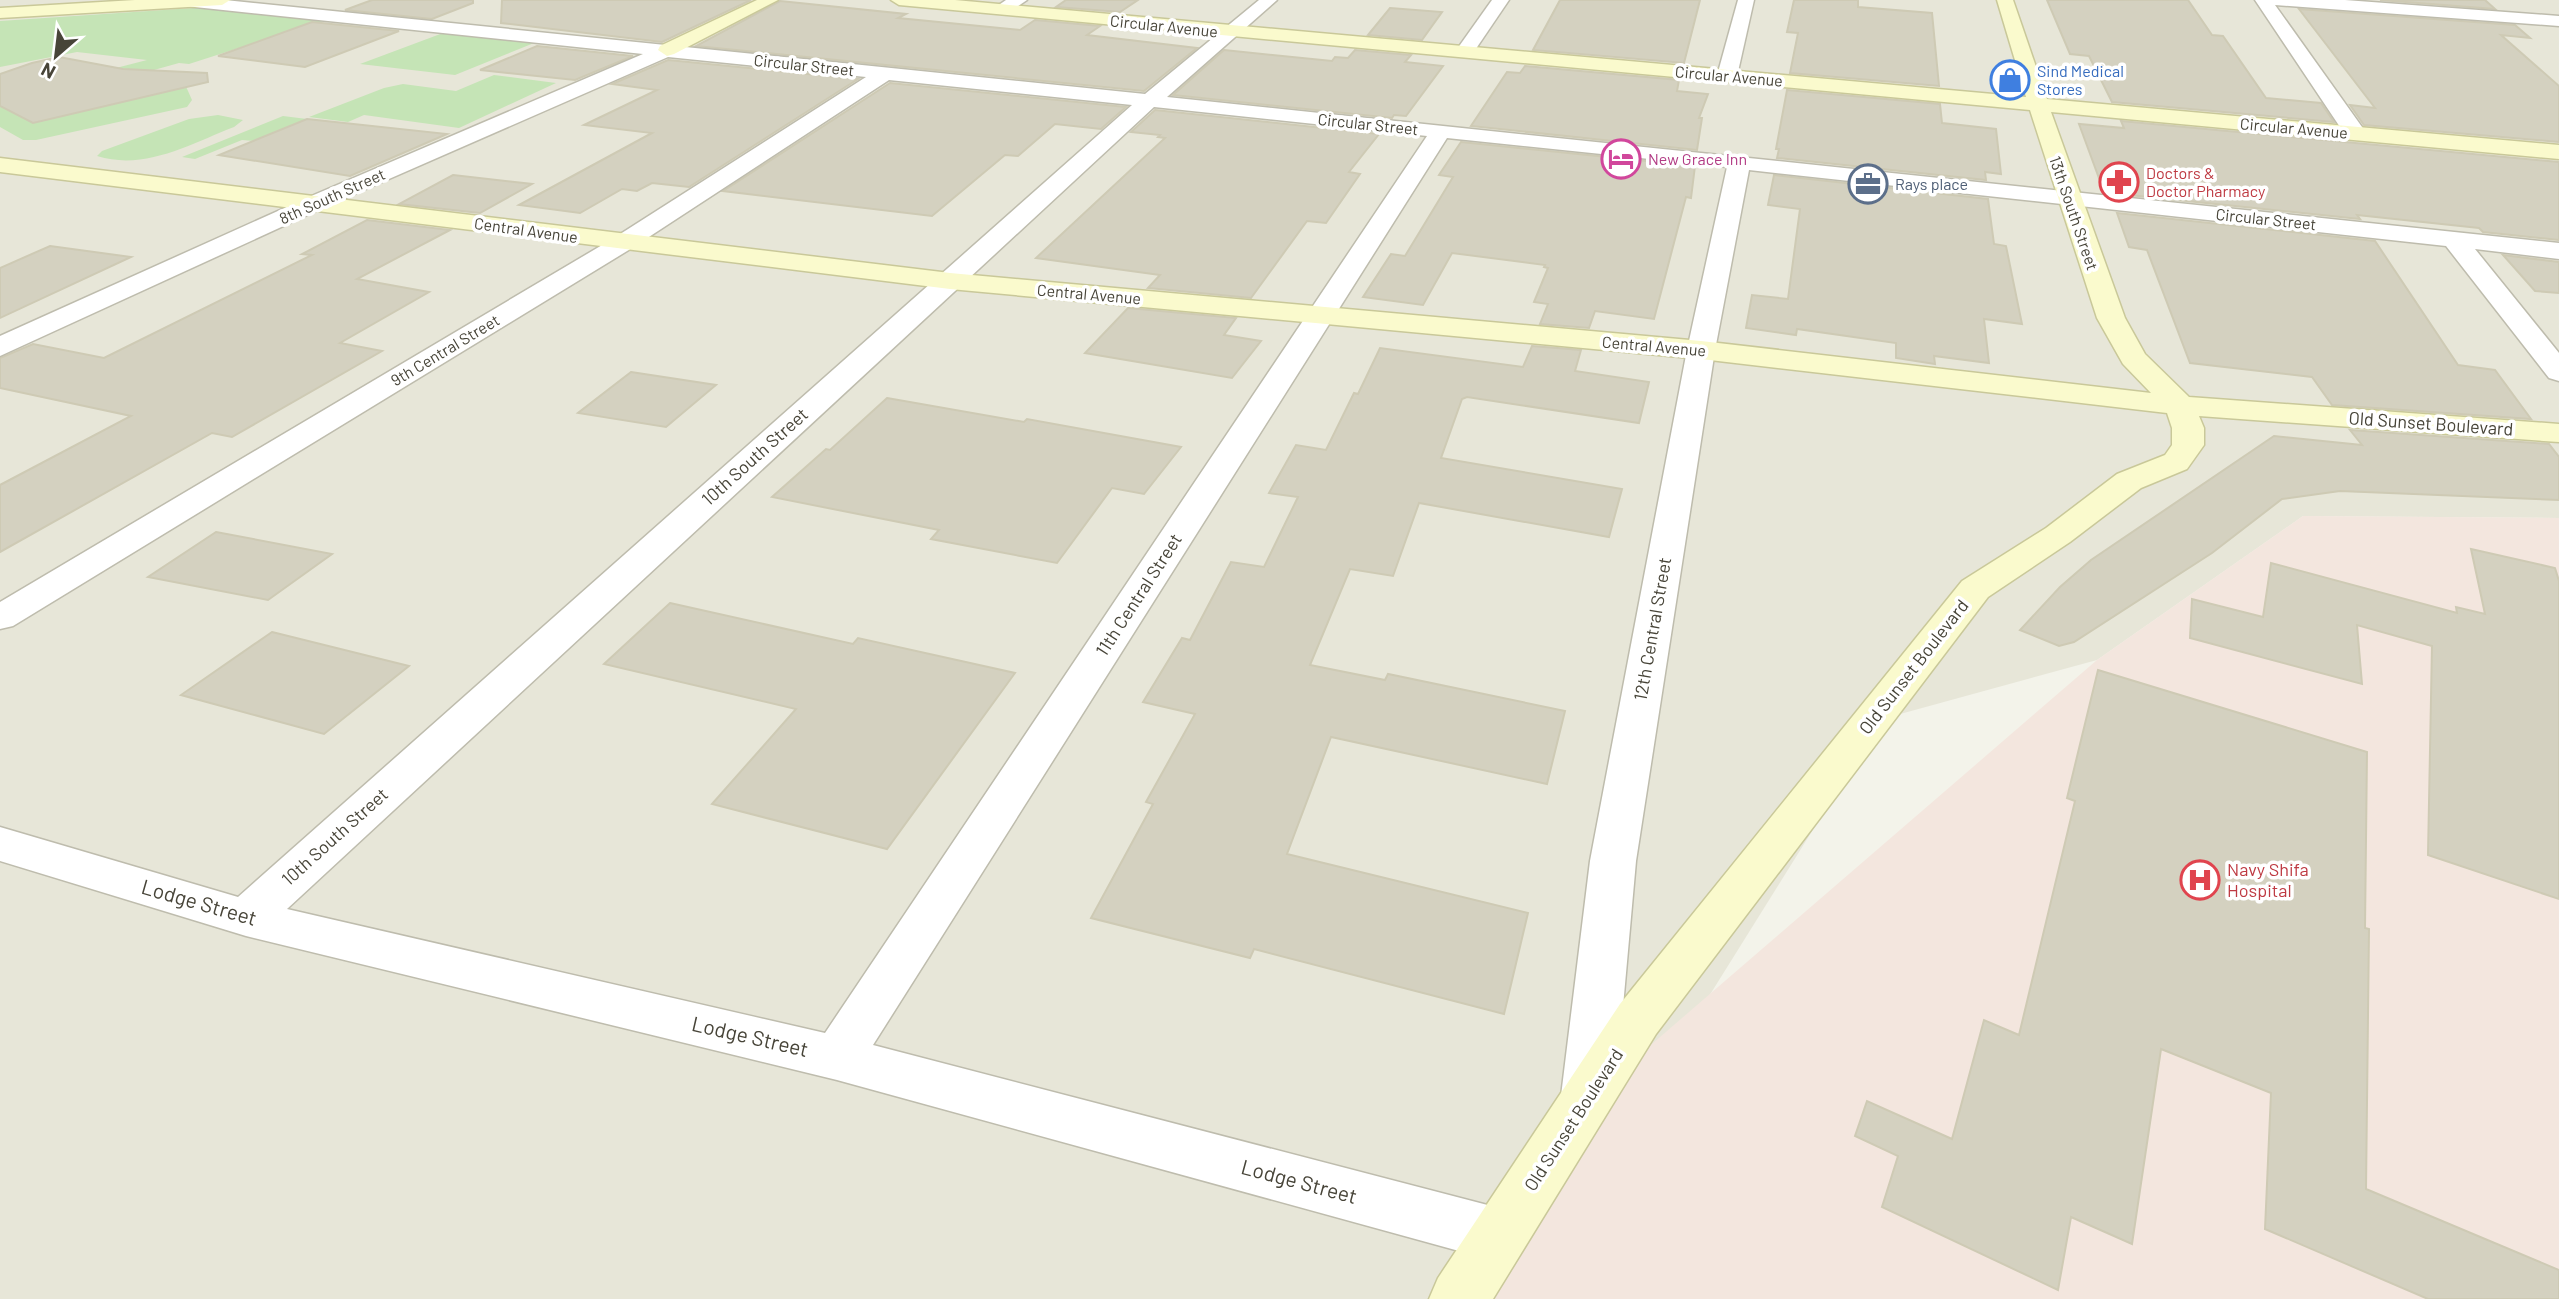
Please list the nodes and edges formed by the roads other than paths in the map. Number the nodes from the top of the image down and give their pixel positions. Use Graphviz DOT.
graph roads {
  1 [pos="176,0"];
  2 [pos="222,0"];
  3 [pos="769,0"];
  4 [pos="899,0"];
  5 [pos="1269,0"];
  6 [pos="1501,0"];
  7 [pos="1746,0"];
  8 [pos="2004,0"];
  9 [pos="2263,0"];
  10 [pos="2276,0"];
  11 [pos="2355,0"];
  12 [pos="2517,0"];
  13 [pos="200,2"];
  14 [pos="1010,5"];
  15 [pos="0,13"];
  16 [pos="2549,17"];
  17 [pos="1230,32"];
  18 [pos="2559,33"];
  19 [pos="667,50"];
  20 [pos="1464,51"];
  21 [pos="885,74"];
  22 [pos="1727,76"];
  23 [pos="1147,103"];
  24 [pos="2037,105"];
  25 [pos="1441,131"];
  26 [pos="2356,134"];
  27 [pos="2559,152"];
  28 [pos="1739,162"];
  29 [pos="0,165"];
  30 [pos="2068,198"];
  31 [pos="317,202"];
  32 [pos="2455,240"];
  33 [pos="623,243"];
  34 [pos="2559,251"];
  35 [pos="950,281"];
  36 [pos="1321,316"];
  37 [pos="0,347"];
  38 [pos="1701,350"];
  39 [pos="2559,372"];
  40 [pos="2180,405"];
  41 [pos="2559,433"];
  42 [pos="0,618"];
  43 [pos="0,844"];
  44 [pos="246,918"];
  45 [pos="837,1058"];
  46 [pos="1587,1100"];
  47 [pos="1500,1235"];
  48 [pos="1459,1299"];
  1 -- 13 [label="street, Circular Street"];
  2 -- 13 [label="street"];
  3 -- 19 [label="street"];
  4 -- 14 [label="street, Circular Avenue"];
  5 -- 17 [label="street, 10th South Street"];
  6 -- 20 [label="street"];
  7 -- 22 [label="street"];
  8 -- 24 [label="street, 13th South Street"];
  9 -- 26 [label="street"];
  10 -- 16 [label="street"];
  11 -- 16 [label="street"];
  12 -- 16 [label="street"];
  13 -- 15 [label="street"];
  13 -- 19 [label="street, Circular Street"];
  14 -- 17 [label="street, Circular Avenue"];
  16 -- 18 [label="street"];
  17 -- 20 [label="street, Circular Avenue"];
  17 -- 23 [label="street, 10th South Street"];
  19 -- 21 [label="street, Circular Street"];
  19 -- 31 [label="street, 8th South Street"];
  20 -- 22 [label="street, Circular Avenue"];
  21 -- 23 [label="street, Circular Street"];
  21 -- 33 [label="street, 9th Central Street"];
  22 -- 24 [label="street, Circular Avenue"];
  23 -- 25 [label="street, Circular Street"];
  23 -- 35 [label="street, 10th South Street"];
  24 -- 26 [label="street, Circular Avenue"];
  24 -- 30 [label="street, 13th South Street"];
  25 -- 28 [label="street, Circular Street"];
  25 -- 36 [label="street, 11th Central Street"];
  26 -- 27 [label="street, Circular Avenue"];
  28 -- 30 [label="street, Circular Street"];
  28 -- 38 [label="street, 12th Central Street"];
  29 -- 31 [label="street, Central Avenue"];
  30 -- 32 [label="street, Circular Street"];
  30 -- 40 [label="street, 13th South Street"];
  31 -- 33 [label="street, Central Avenue"];
  31 -- 37 [label="street, 8th South Street"];
  32 -- 34 [label="street, Circular Street"];
  32 -- 39 [label="street"];
  33 -- 35 [label="street, Central Avenue"];
  33 -- 42 [label="street, 9th Central Street"];
  35 -- 36 [label="street, Central Avenue"];
  35 -- 44 [label="street, 10th South Street"];
  36 -- 38 [label="street, Central Avenue"];
  36 -- 45 [label="street, 11th Central Street"];
  38 -- 40 [label="street, Central Avenue"];
  38 -- 46 [label="street, 12th Central Street"];
  40 -- 41 [label="street, Old Sunset Boulevard"];
  40 -- 46 [label="street, Old Sunset Boulevard"];
  43 -- 44 [label="street, Lodge Street"];
  44 -- 45 [label="street, Lodge Street"];
  45 -- 47 [label="street, Lodge Street"];
  46 -- 47 [label="street, Old Sunset Boulevard"];
  47 -- 48 [label="street, Old Sunset Boulevard"];
}
